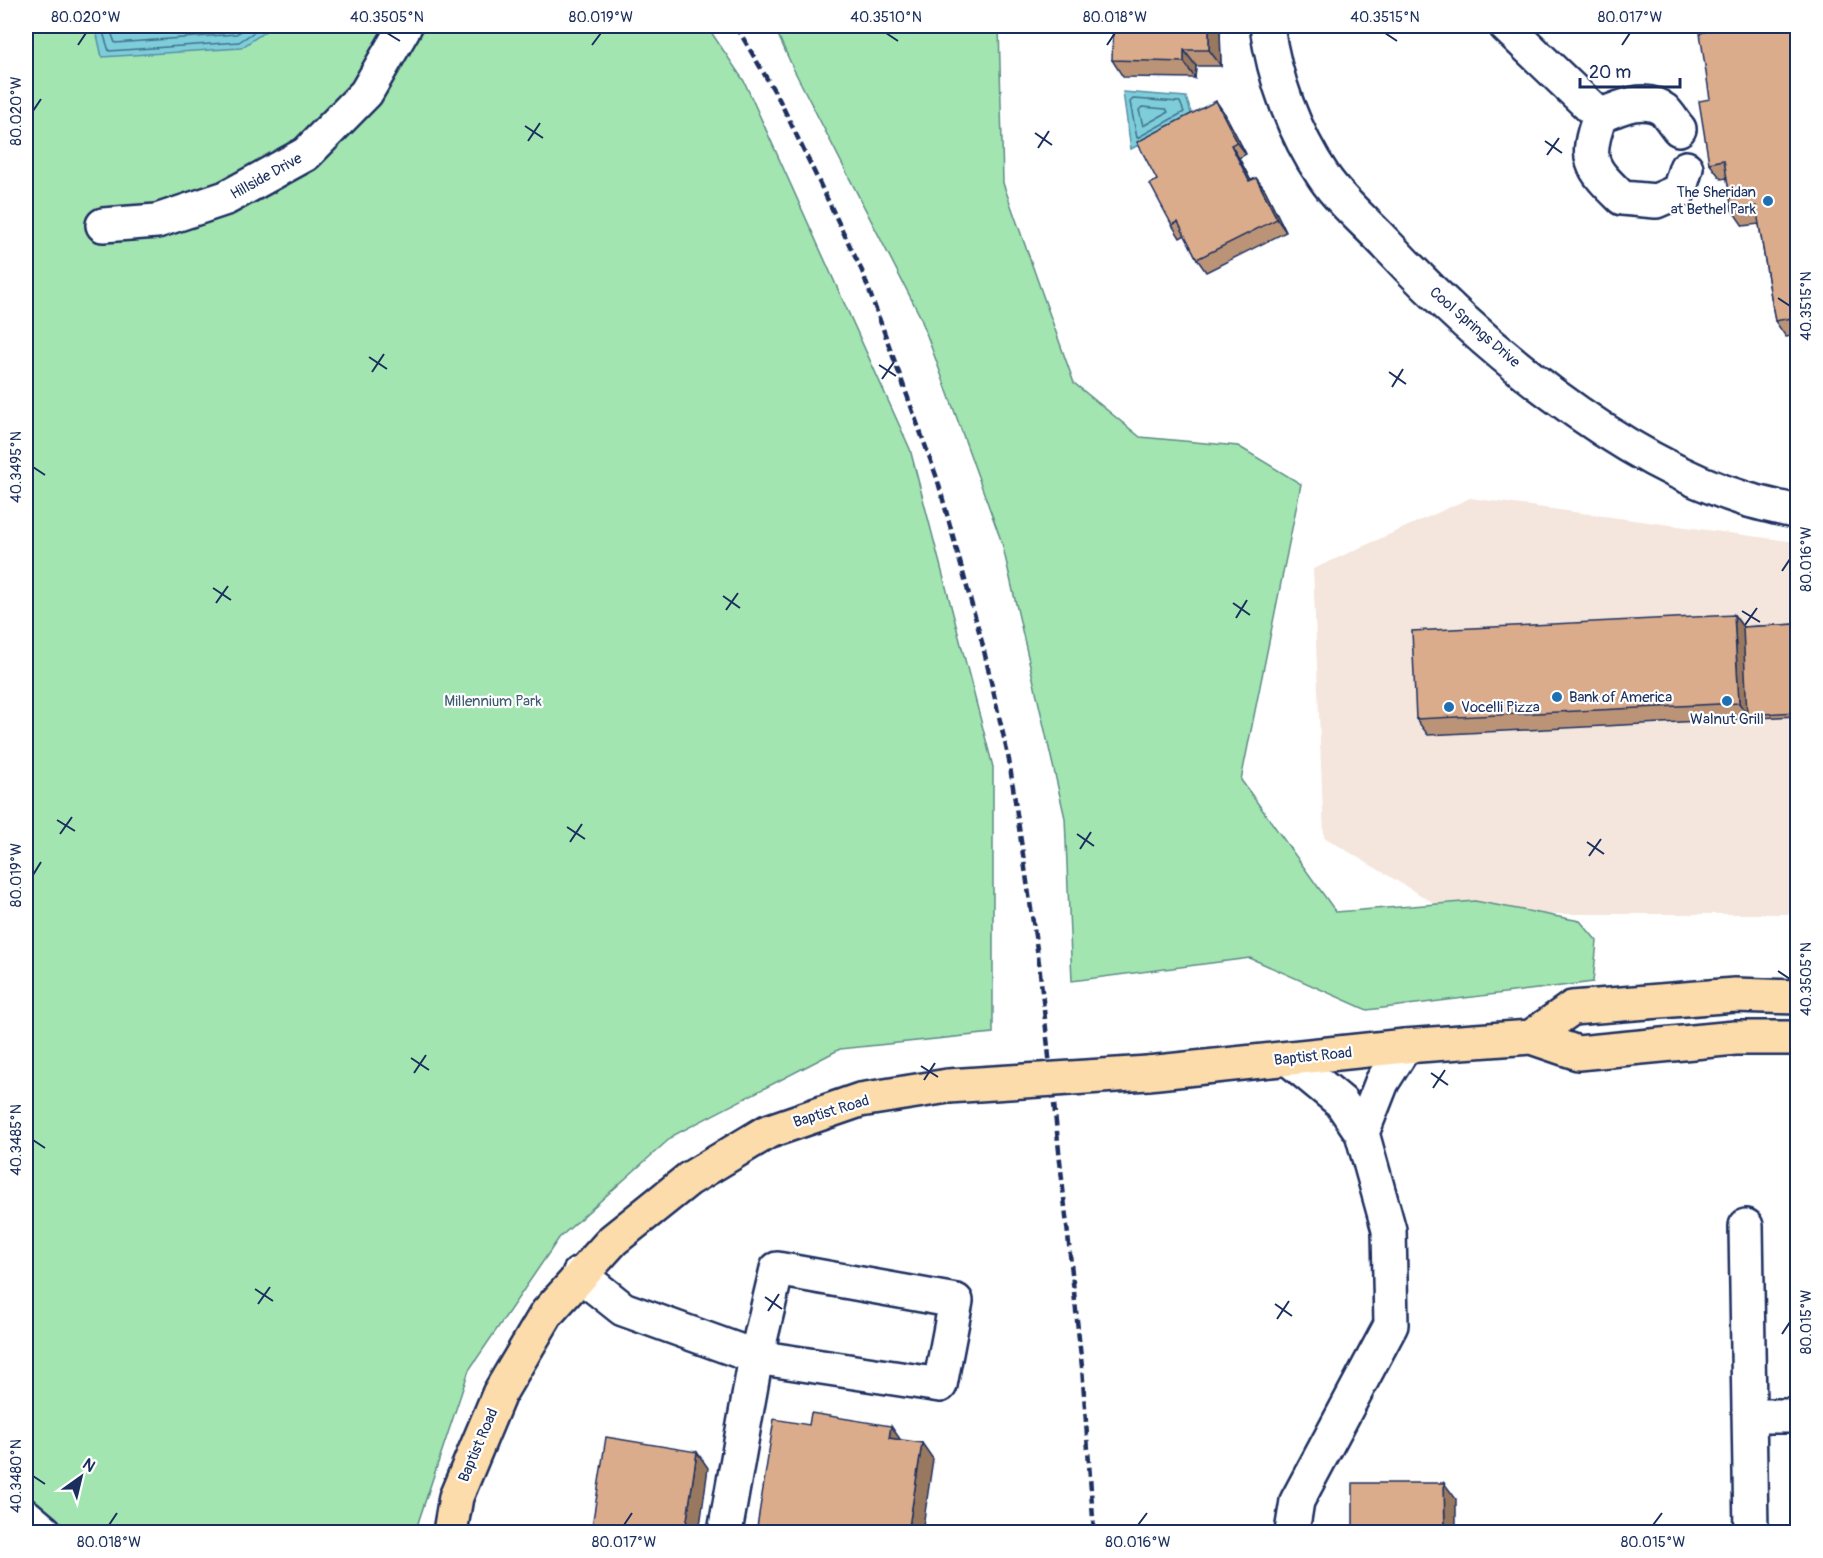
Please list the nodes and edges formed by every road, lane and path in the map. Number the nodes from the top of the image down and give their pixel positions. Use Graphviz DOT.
graph roads {
  1 [pos="405,26"];
  2 [pos="1267,26"];
  3 [pos="1506,26"];
  4 [pos="1600,116"];
  5 [pos="1679,129"];
  6 [pos="1686,168"];
  7 [pos="103,225"];
  8 [pos="1797,512"];
  9 [pos="1797,997"];
  10 [pos="1531,1037"];
  11 [pos="1797,1038"];
  12 [pos="1405,1046"];
  13 [pos="1289,1059"];
  14 [pos="1362,1133"];
  15 [pos="1746,1226"];
  16 [pos="579,1274"];
  17 [pos="756,1357"];
  18 [pos="1749,1416"];
  19 [pos="1797,1416"];
  20 [pos="26,1516"];
  21 [pos="45,1533"];
  22 [pos="450,1533"];
  23 [pos="725,1533"];
  24 [pos="1292,1533"];
  25 [pos="1751,1533"];
  1 -- 7 [label="street, Hillside Drive"];
  2 -- 8 [label="street, Cool Springs Drive"];
  3 -- 4 [label="street"];
  4 -- 5 [label="street"];
  4 -- 6 [label="street"];
  9 -- 10 [label="main road"];
  10 -- 11 [label="main road, Baptist Road"];
  10 -- 12 [label="main road, Baptist Road"];
  12 -- 13 [label="main road, Baptist Road"];
  12 -- 14 [label="street"];
  13 -- 14 [label="street"];
  13 -- 16 [label="main road, Baptist Road, bridge"];
  14 -- 24 [label="street"];
  15 -- 18 [label="street"];
  16 -- 17 [label="street"];
  16 -- 22 [label="main road, Baptist Road"];
  17 -- 17 [label="street"];
  17 -- 23 [label="street"];
  18 -- 19 [label="street"];
  18 -- 25 [label="street"];
  20 -- 21 [label="street"];
}
